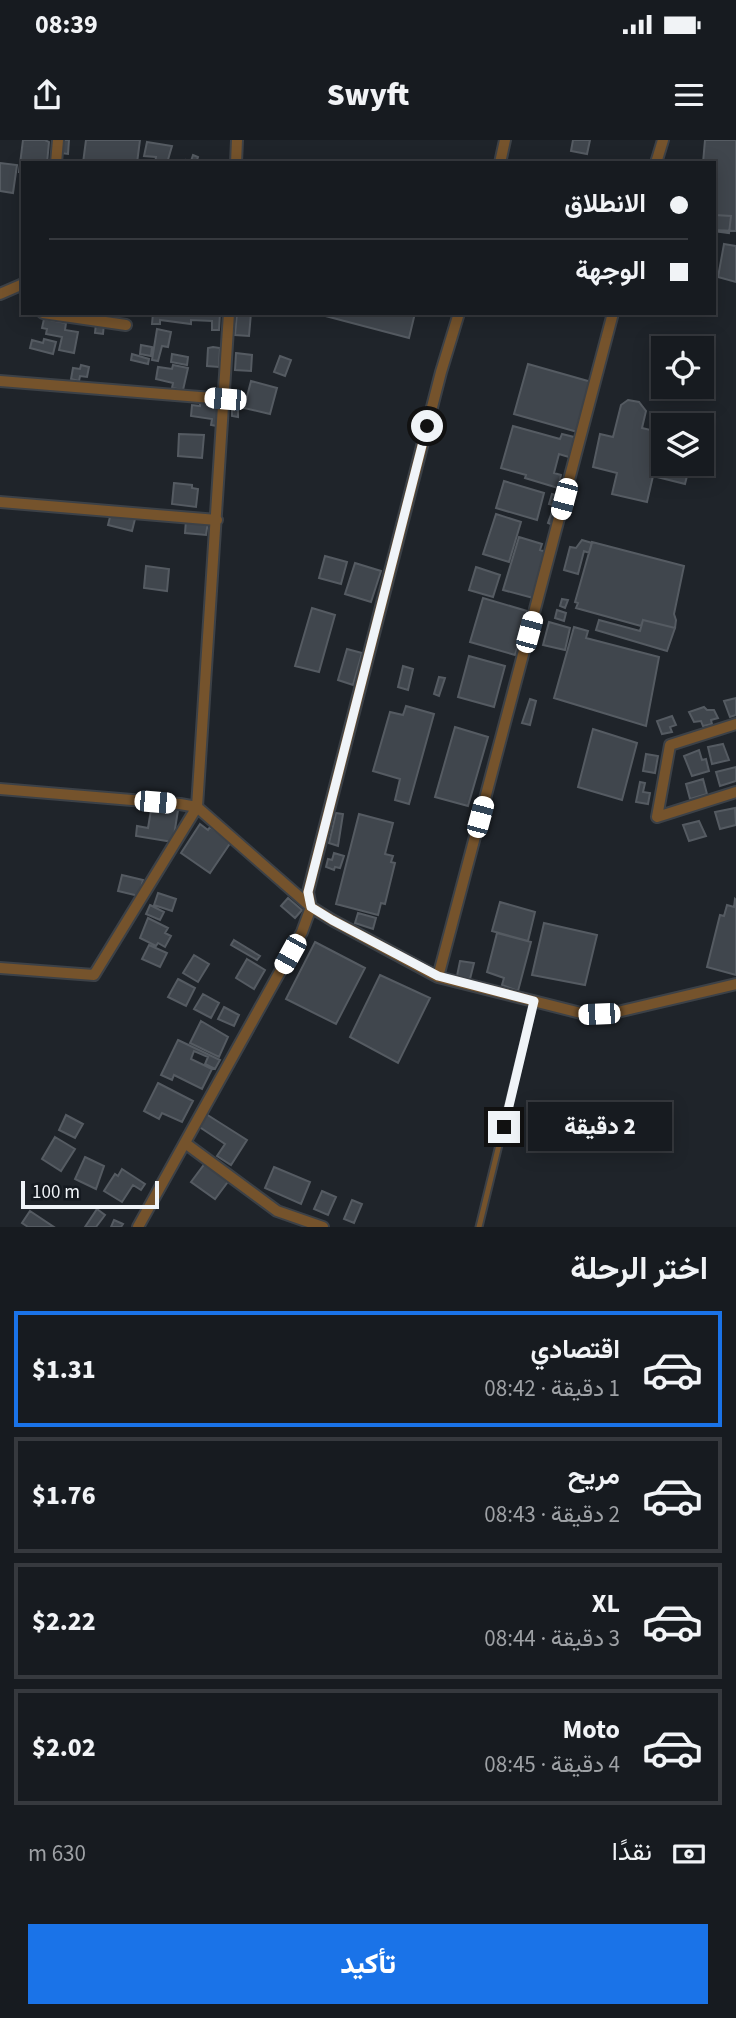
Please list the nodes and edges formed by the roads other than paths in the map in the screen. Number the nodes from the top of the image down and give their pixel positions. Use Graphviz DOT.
graph roads {
  1 [pos="58,140"];
  2 [pos="237,140"];
  3 [pos="505,140"];
  4 [pos="663,140"];
  5 [pos="56,161"];
  6 [pos="236,161"];
  7 [pos="500,161"];
  8 [pos="657,161"];
  9 [pos="21,285"];
  10 [pos="0,293"];
  11 [pos="57,315"];
  12 [pos="229,315"];
  13 [pos="458,315"];
  14 [pos="612,315"];
  15 [pos="126,325"];
  16 [pos="0,381"];
  17 [pos="225,399"];
  18 [pos="0,502"];
  19 [pos="217,520"];
  20 [pos="736,724"];
  21 [pos="0,789"];
  22 [pos="736,792"];
  23 [pos="197,807"];
  24 [pos="311,907"];
  25 [pos="0,968"];
  26 [pos="438,976"];
  27 [pos="736,984"];
  28 [pos="534,1001"];
  29 [pos="185,1143"];
  30 [pos="138,1227"];
  31 [pos="323,1227"];
  32 [pos="479,1227"];
  1 -- 5 [label="street"];
  2 -- 6 [label="street"];
  3 -- 7 [label="street"];
  4 -- 8 [label="street"];
  9 -- 10 [label="street"];
  11 -- 15 [label="street"];
  12 -- 17 [label="street"];
  13 -- 24 [label="street"];
  14 -- 26 [label="street"];
  16 -- 17 [label="street"];
  17 -- 19 [label="street"];
  18 -- 19 [label="street"];
  19 -- 23 [label="street"];
  20 -- 22 [label="street"];
  21 -- 23 [label="street"];
  23 -- 24 [label="street"];
  23 -- 25 [label="street"];
  24 -- 26 [label="street"];
  24 -- 29 [label="street"];
  26 -- 28 [label="street"];
  27 -- 28 [label="street"];
  28 -- 32 [label="lane"];
  29 -- 30 [label="street"];
  29 -- 31 [label="street"];
}
